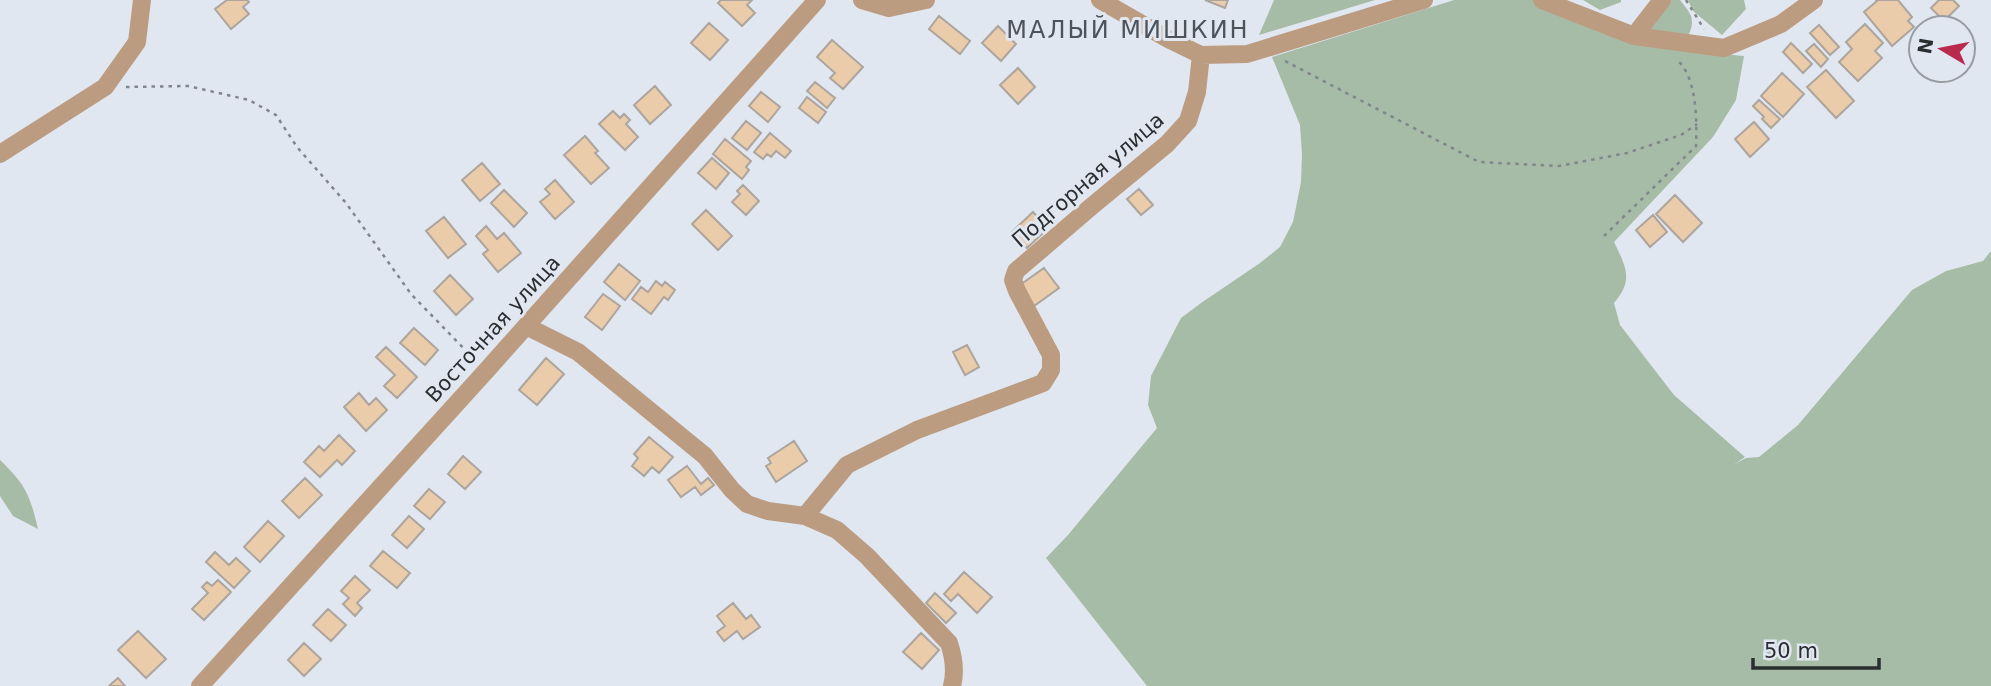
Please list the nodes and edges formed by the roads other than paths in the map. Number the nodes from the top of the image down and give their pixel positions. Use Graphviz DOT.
graph roads {
  1 [pos="142,0"];
  2 [pos="817,0"];
  3 [pos="862,0"];
  4 [pos="926,0"];
  5 [pos="1100,0"];
  6 [pos="1424,0"];
  7 [pos="1542,0"];
  8 [pos="1662,0"];
  9 [pos="1814,0"];
  10 [pos="1634,36"];
  11 [pos="1201,55"];
  12 [pos="0,154"];
  13 [pos="526,326"];
  14 [pos="805,516"];
  15 [pos="200,686"];
  16 [pos="951,686"];
  1 -- 12 [label="street"];
  2 -- 13 [label="street, Восточная улица"];
  3 -- 4 [label="street"];
  5 -- 11 [label="street"];
  6 -- 11 [label="street"];
  7 -- 10 [label="street"];
  8 -- 10 [label="street"];
  9 -- 10 [label="street"];
  11 -- 14 [label="street, Подгорная улица"];
  13 -- 14 [label="street"];
  13 -- 15 [label="street, Восточная улица"];
  14 -- 16 [label="street"];
}
